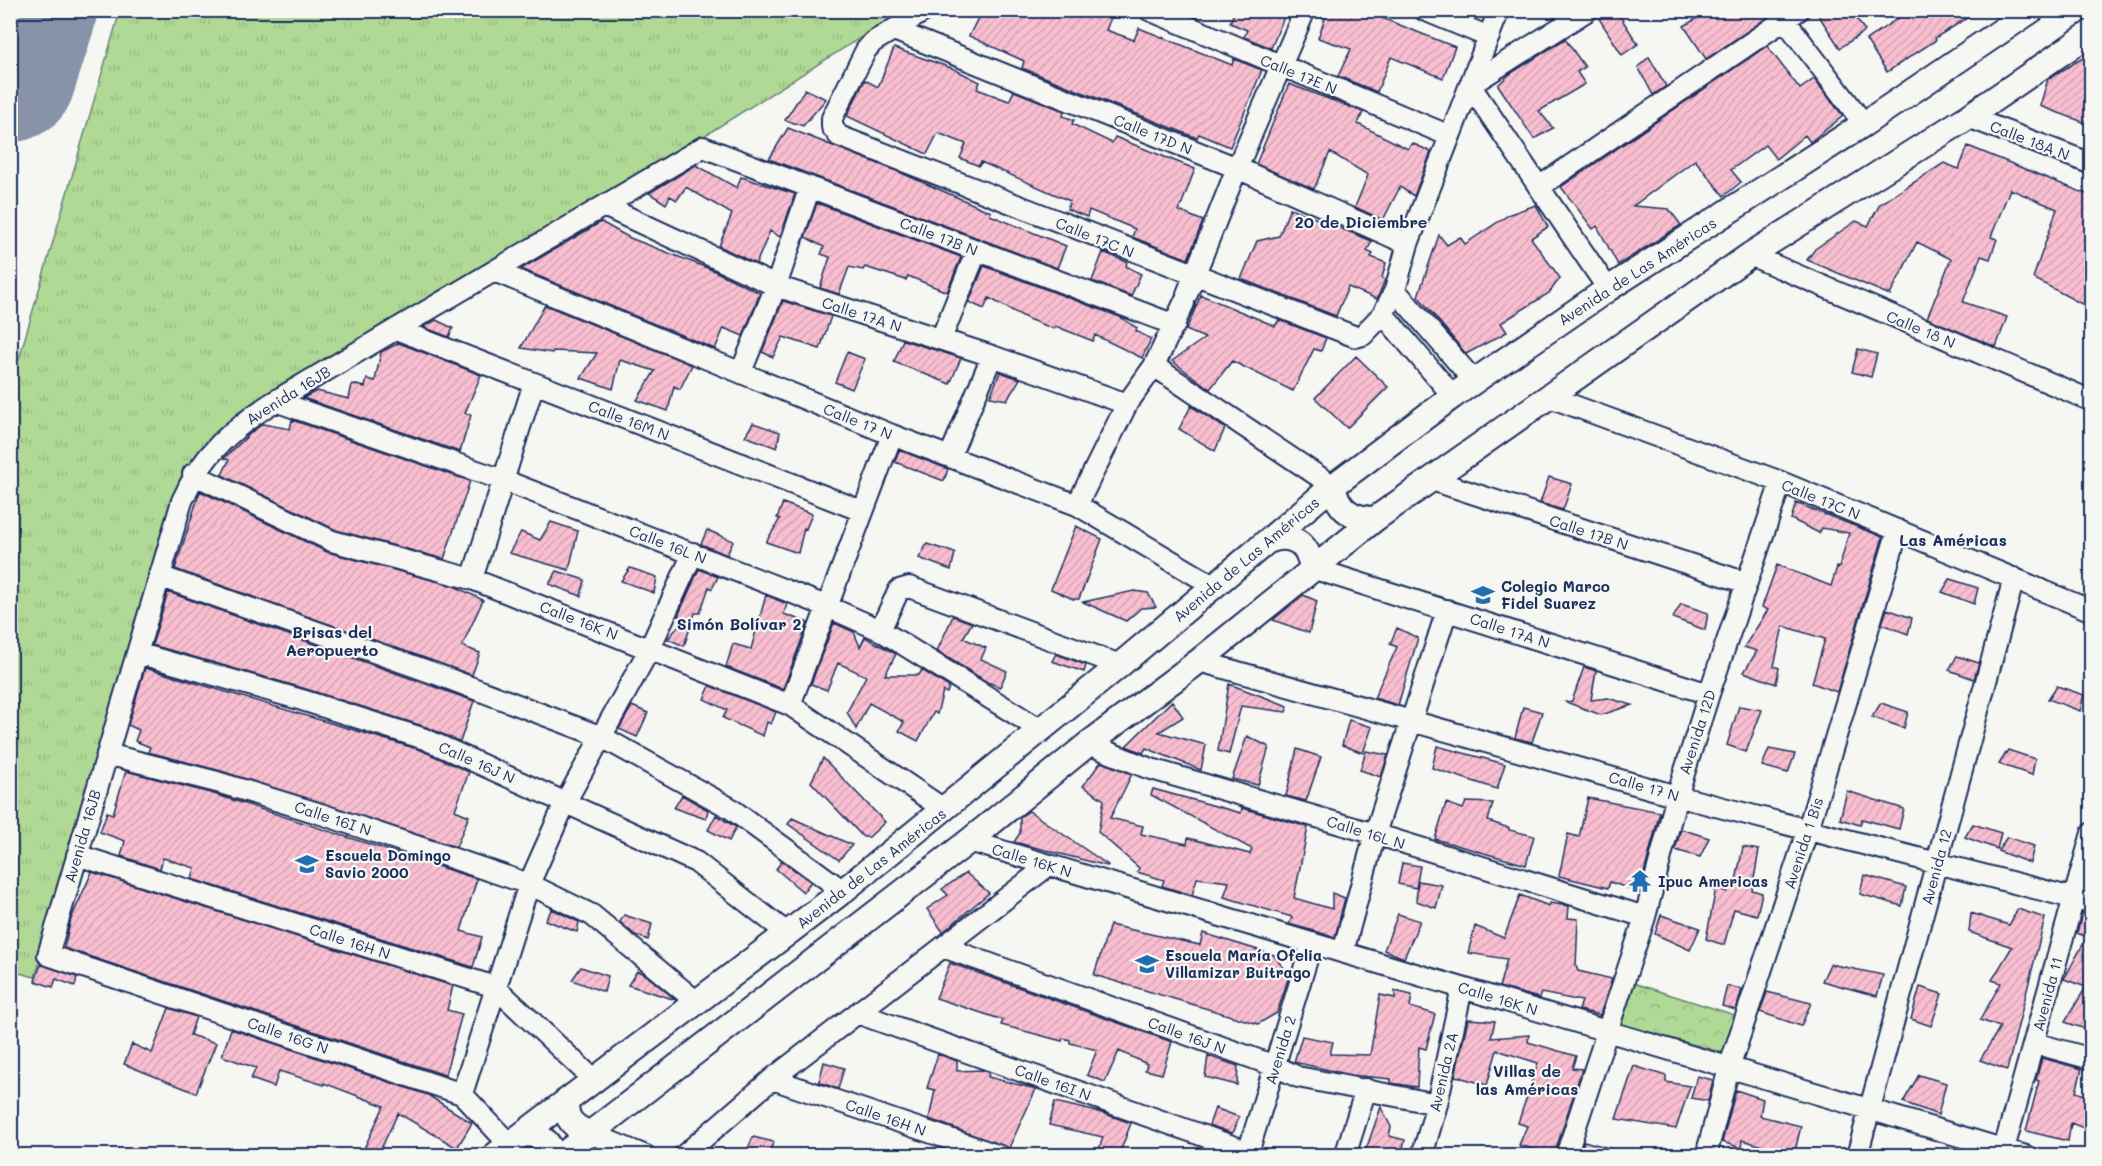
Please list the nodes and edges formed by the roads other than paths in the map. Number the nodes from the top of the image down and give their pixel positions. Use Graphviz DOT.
graph roads {
  1 [pos="926,10"];
  2 [pos="1149,10"];
  3 [pos="1305,10"];
  4 [pos="1424,10"];
  5 [pos="1499,10"];
  6 [pos="1588,10"];
  7 [pos="2032,10"];
  8 [pos="1787,14"];
  9 [pos="894,30"];
  10 [pos="2091,32"];
  11 [pos="1489,38"];
  12 [pos="1282,67"];
  13 [pos="1470,85"];
  14 [pos="1968,117"];
  15 [pos="1864,124"];
  16 [pos="1450,136"];
  17 [pos="703,147"];
  18 [pos="2091,164"];
  19 [pos="1237,168"];
  20 [pos="810,187"];
  21 [pos="1539,188"];
  22 [pos="604,206"];
  23 [pos="1408,244"];
  24 [pos="977,250"];
  25 [pos="1750,255"];
  26 [pos="494,271"];
  27 [pos="776,286"];
  28 [pos="1608,289"];
  29 [pos="1395,290"];
  30 [pos="1188,291"];
  31 [pos="1383,314"];
  32 [pos="1175,325"];
  33 [pos="396,329"];
  34 [pos="941,339"];
  35 [pos="992,356"];
  36 [pos="1154,366"];
  37 [pos="741,372"];
  38 [pos="1474,381"];
  39 [pos="534,383"];
  40 [pos="1452,396"];
  41 [pos="1547,396"];
  42 [pos="275,401"];
  43 [pos="2091,401"];
  44 [pos="1127,404"];
  45 [pos="892,435"];
  46 [pos="950,456"];
  47 [pos="193,474"];
  48 [pos="503,480"];
  49 [pos="1432,480"];
  50 [pos="1781,482"];
  51 [pos="1332,486"];
  52 [pos="1077,505"];
  53 [pos="862,511"];
  54 [pos="1375,519"];
  55 [pos="1898,530"];
  56 [pos="1266,542"];
  57 [pos="693,553"];
  58 [pos="1312,568"];
  59 [pos="159,576"];
  60 [pos="2014,578"];
  61 [pos="472,579"];
  62 [pos="1747,584"];
  63 [pos="1214,586"];
  64 [pos="826,606"];
  65 [pos="1447,610"];
  66 [pos="2091,611"];
  67 [pos="880,630"];
  68 [pos="650,648"];
  69 [pos="137,653"];
  70 [pos="1199,661"];
  71 [pos="1120,665"];
  72 [pos="1709,694"];
  73 [pos="790,705"];
  74 [pos="1414,720"];
  75 [pos="1041,730"];
  76 [pos="602,737"];
  77 [pos="1088,744"];
  78 [pos="107,754"];
  79 [pos="1677,796"];
  80 [pos="566,801"];
  81 [pos="945,810"];
  82 [pos="1808,829"];
  83 [pos="2091,833"];
  84 [pos="1375,834"];
  85 [pos="969,841"];
  86 [pos="77,855"];
  87 [pos="1936,864"];
  88 [pos="1049,865"];
  89 [pos="529,884"];
  90 [pos="843,891"];
  91 [pos="2082,899"];
  92 [pos="1645,917"];
  93 [pos="788,934"];
  94 [pos="1312,943"];
  95 [pos="943,947"];
  96 [pos="1343,952"];
  97 [pos="48,955"];
  98 [pos="495,987"];
  99 [pos="1462,988"];
  100 [pos="698,1003"];
  101 [pos="857,1013"];
  102 [pos="1608,1031"];
  103 [pos="2034,1043"];
  104 [pos="2091,1059"];
  105 [pos="1275,1066"];
  106 [pos="1729,1068"];
  107 [pos="593,1079"];
  108 [pos="772,1079"];
  109 [pos="1366,1089"];
  110 [pos="462,1094"];
  111 [pos="566,1101"];
  112 [pos="1437,1104"];
  113 [pos="1870,1109"];
  114 [pos="592,1134"];
  115 [pos="510,1145"];
  116 [pos="2003,1152"];
  117 [pos="1248,1154"];
  118 [pos="552,1155"];
  119 [pos="561,1155"];
  120 [pos="646,1155"];
  121 [pos="683,1155"];
  122 [pos="1000,1155"];
  123 [pos="1345,1155"];
  124 [pos="1422,1155"];
  125 [pos="1566,1155"];
  126 [pos="1706,1155"];
  127 [pos="1857,1155"];
  128 [pos="2026,1155"];
  1 -- 9 [label="street"];
  2 -- 12 [label="street, Calle 17E N"];
  3 -- 12 [label="street"];
  4 -- 11 [label="street"];
  5 -- 11 [label="street"];
  6 -- 13 [label="street"];
  7 -- 15 [label="main road, Avenida de Las Américas"];
  8 -- 15 [label="street"];
  8 -- 21 [label="street"];
  9 -- 19 [label="street, Calle 17D N"];
  9 -- 30 [label="street, Calle 17C N"];
  10 -- 14 [label="main road"];
  11 -- 13 [label="street"];
  12 -- 16 [label="street, Calle 17E N"];
  12 -- 19 [label="street"];
  13 -- 16 [label="street"];
  13 -- 21 [label="street"];
  14 -- 18 [label="street, Calle 18A N"];
  14 -- 25 [label="main road"];
  15 -- 28 [label="main road, Avenida de Las Américas"];
  16 -- 23 [label="street"];
  17 -- 20 [label="street, Calle 17B N"];
  17 -- 22 [label="street, Avenida 16JB"];
  19 -- 23 [label="street, Calle 17D N"];
  19 -- 30 [label="street"];
  20 -- 24 [label="street, Calle 17B N"];
  20 -- 27 [label="street"];
  21 -- 28 [label="street"];
  22 -- 26 [label="street, Avenida 16JB"];
  22 -- 27 [label="street, Calle 17A N"];
  23 -- 29 [label="street"];
  24 -- 32 [label="street, Calle 17B N"];
  24 -- 34 [label="street"];
  25 -- 41 [label="main road"];
  25 -- 43 [label="street, Calle 18 N"];
  26 -- 33 [label="street, Avenida 16JB"];
  26 -- 37 [label="street, Calle 17 N"];
  27 -- 34 [label="street, Calle 17A N"];
  27 -- 37 [label="street"];
  28 -- 38 [label="main road, Avenida de Las Américas"];
  29 -- 31 [label="street"];
  29 -- 38 [label="street"];
  30 -- 31 [label="street, Calle 17C N"];
  30 -- 32 [label="street"];
  31 -- 40 [label="street"];
  32 -- 36 [label="street"];
  33 -- 39 [label="street, Calle 16M N"];
  33 -- 42 [label="street, Avenida 16JB"];
  34 -- 35 [label="street, Calle 17A N"];
  35 -- 44 [label="street, Calle 17A N"];
  35 -- 46 [label="street"];
  36 -- 44 [label="street"];
  36 -- 51 [label="street"];
  37 -- 45 [label="street, Calle 17 N"];
  38 -- 40 [label="main road, Avenida de Las Américas"];
  39 -- 48 [label="street"];
  39 -- 53 [label="street, Calle 16M N"];
  40 -- 51 [label="main road, Avenida de Las Américas"];
  41 -- 49 [label="main road"];
  41 -- 50 [label="street, Calle 17C N"];
  42 -- 47 [label="street, Avenida 16JB"];
  42 -- 48 [label="street, Calle 16L N"];
  44 -- 52 [label="street"];
  45 -- 46 [label="street, Calle 17 N"];
  45 -- 53 [label="street"];
  46 -- 52 [label="street, Calle 17 N"];
  47 -- 59 [label="street, Avenida 16JB"];
  47 -- 61 [label="street, Calle 16K N"];
  48 -- 57 [label="street, Calle 16L N"];
  48 -- 61 [label="street"];
  49 -- 54 [label="main road"];
  49 -- 62 [label="street, Calle 17B N"];
  50 -- 55 [label="street, Calle 17C N"];
  50 -- 62 [label="street, Avenida 12D"];
  51 -- 54 [label="main road"];
  51 -- 56 [label="main road, Avenida de Las Américas"];
  52 -- 63 [label="street, Calle 17 N"];
  53 -- 64 [label="street"];
  54 -- 58 [label="main road"];
  55 -- 60 [label="street, Calle 17C N"];
  55 -- 82 [label="street, Avenida 1 Bis"];
  56 -- 58 [label="main road"];
  56 -- 63 [label="main road, Avenida de Las Américas"];
  57 -- 64 [label="street, Calle 16L N"];
  57 -- 68 [label="street"];
  58 -- 65 [label="street, Calle 17A N"];
  58 -- 70 [label="main road"];
  59 -- 69 [label="street, Avenida 16JB"];
  59 -- 76 [label="street"];
  60 -- 66 [label="street, Calle 17C N"];
  60 -- 87 [label="street, Avenida 12"];
  61 -- 68 [label="street, Calle 16K N"];
  62 -- 72 [label="street, Avenida 12D"];
  63 -- 71 [label="main road, Avenida de Las Américas"];
  64 -- 67 [label="street, Calle 16L N"];
  64 -- 73 [label="street"];
  65 -- 72 [label="street, Calle 17A N"];
  65 -- 74 [label="street"];
  67 -- 71 [label="street"];
  67 -- 75 [label="street, Calle 16L N"];
  68 -- 73 [label="street, Calle 16K N"];
  68 -- 76 [label="street"];
  69 -- 78 [label="street, Avenida 16JB"];
  69 -- 80 [label="street, Calle 16J N"];
  70 -- 74 [label="street, Calle 17 N"];
  70 -- 77 [label="main road"];
  71 -- 75 [label="main road, Avenida de Las Américas"];
  72 -- 79 [label="street, Avenida 12D"];
  73 -- 81 [label="street, Calle 16K N"];
  74 -- 79 [label="street, Calle 17 N"];
  74 -- 84 [label="street"];
  75 -- 81 [label="main road, Avenida de Las Américas"];
  76 -- 80 [label="street"];
  76 -- 90 [label="street"];
  77 -- 84 [label="street, Calle 16L N"];
  77 -- 85 [label="main road"];
  78 -- 86 [label="street, Avenida 16JB"];
  78 -- 89 [label="street, Calle 16I N"];
  79 -- 82 [label="street, Calle 17 N"];
  79 -- 92 [label="street, Avenida 12D"];
  80 -- 89 [label="street"];
  80 -- 93 [label="street, Calle 16J N"];
  81 -- 90 [label="main road, Avenida de Las Américas"];
  82 -- 87 [label="street, Calle 17 N"];
  82 -- 106 [label="street, Avenida 1 Bis"];
  83 -- 91 [label="street, Avenida 11"];
  84 -- 92 [label="street, Calle 16L N"];
  84 -- 96 [label="street"];
  85 -- 88 [label="street, Calle 16K N"];
  85 -- 114 [label="main road"];
  86 -- 97 [label="street, Avenida 16JB"];
  86 -- 98 [label="street, Calle 16H N"];
  87 -- 91 [label="street, Calle 17 N"];
  87 -- 113 [label="street, Avenida 12"];
  88 -- 94 [label="street, Calle 16K N"];
  88 -- 95 [label="street"];
  89 -- 98 [label="street"];
  89 -- 100 [label="street, Calle 16I N"];
  90 -- 93 [label="main road, Avenida de Las Américas"];
  91 -- 103 [label="street, Avenida 11"];
  92 -- 102 [label="street, Avenida 12D"];
  93 -- 100 [label="main road, Avenida de Las Américas"];
  94 -- 96 [label="street, Calle 16K N"];
  94 -- 105 [label="street, Avenida 2"];
  95 -- 101 [label="street"];
  95 -- 105 [label="street, Calle 16J N"];
  96 -- 99 [label="street, Calle 16K N"];
  97 -- 110 [label="street, Calle 16G N"];
  98 -- 107 [label="street, Calle 16H N"];
  98 -- 110 [label="street"];
  99 -- 102 [label="street, Calle 16K N"];
  99 -- 112 [label="street, Avenida 2A"];
  100 -- 107 [label="main road, Avenida de Las Américas"];
  101 -- 108 [label="street"];
  101 -- 117 [label="street, Calle 16I N"];
  102 -- 106 [label="street, Calle 16K N"];
  102 -- 125 [label="street, Avenida 12D"];
  103 -- 104 [label="street"];
  103 -- 116 [label="street, Avenida 11"];
  105 -- 109 [label="street, Calle 16J N"];
  105 -- 117 [label="street, Avenida 2"];
  106 -- 113 [label="street, Calle 16K N"];
  106 -- 126 [label="street, Avenida 1 Bis"];
  107 -- 111 [label="main road, Avenida de Las Américas"];
  108 -- 121 [label="street"];
  108 -- 122 [label="street, Calle 16H N"];
  109 -- 112 [label="street, Calle 16J N"];
  109 -- 123 [label="street"];
  110 -- 115 [label="street, Calle 16G N"];
  111 -- 114 [label="main road"];
  111 -- 115 [label="main road, Avenida de Las Américas"];
  112 -- 124 [label="street, Avenida 2A"];
  113 -- 116 [label="street, Calle 16K N"];
  113 -- 127 [label="street, Avenida 12"];
  114 -- 119 [label="main road"];
  114 -- 120 [label="street"];
  115 -- 118 [label="main road"];
  116 -- 128 [label="street, Calle 16K N"];
}
